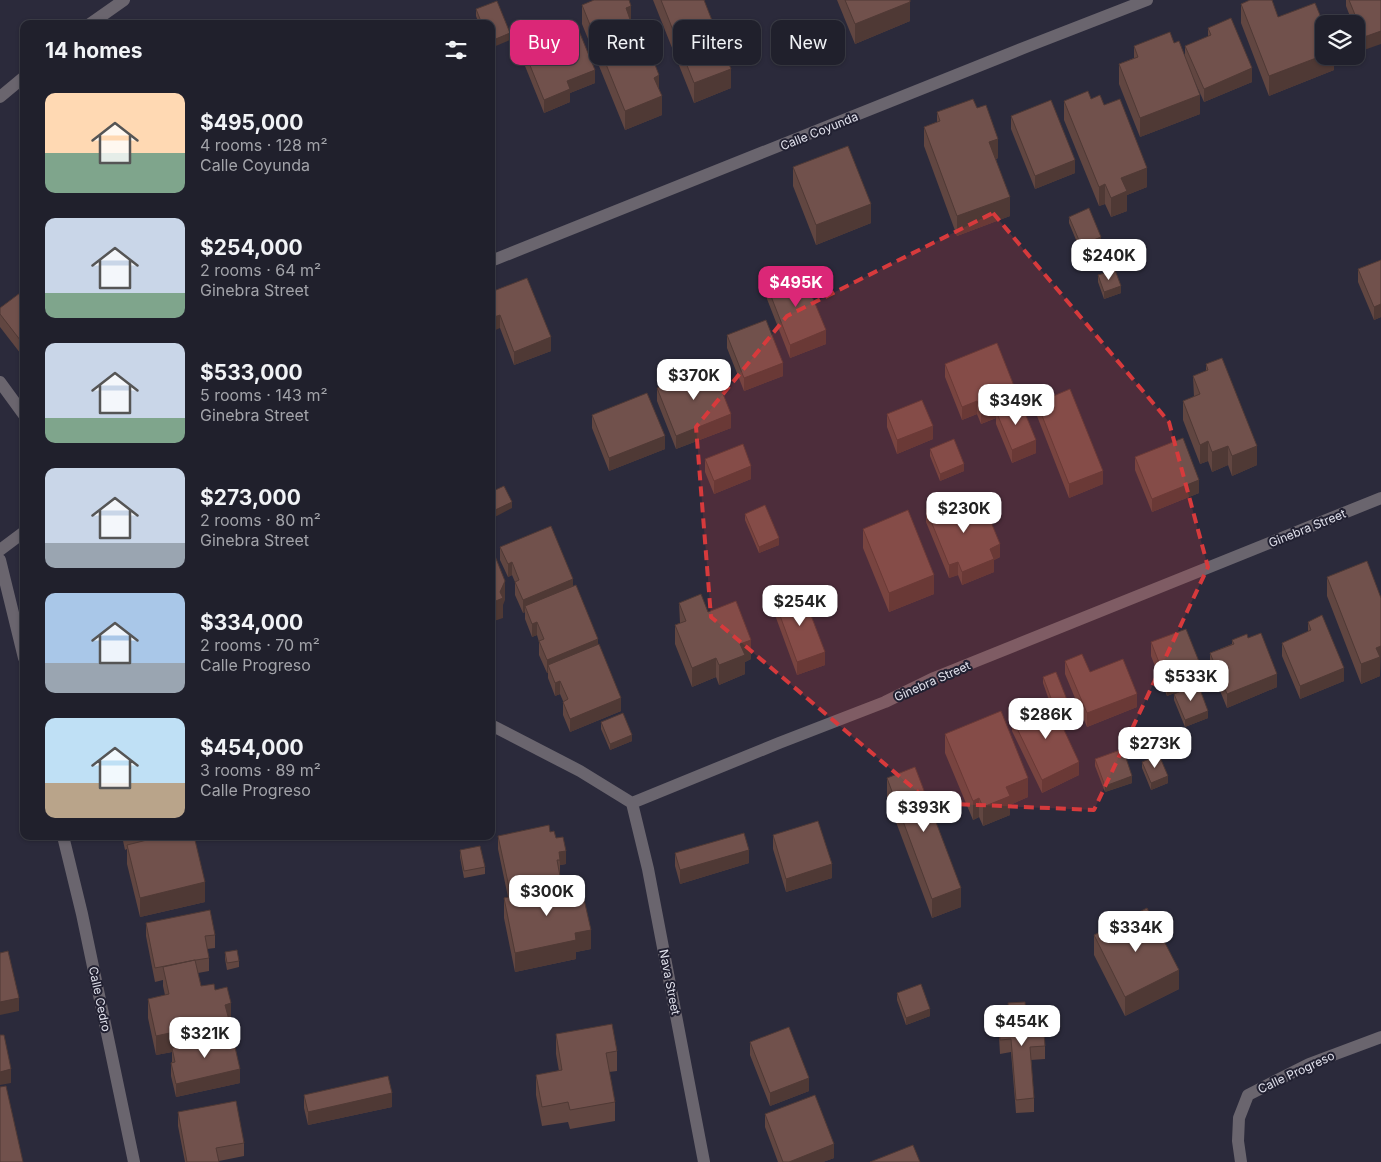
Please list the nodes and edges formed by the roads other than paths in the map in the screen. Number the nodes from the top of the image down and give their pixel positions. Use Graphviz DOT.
graph roads {
  1 [pos="124,0"];
  2 [pos="1147,0"];
  3 [pos="96,20"];
  4 [pos="20,80"];
  5 [pos="0,97"];
  6 [pos="495,259"];
  7 [pos="0,382"];
  8 [pos="20,410"];
  9 [pos="1381,498"];
  10 [pos="20,534"];
  11 [pos="0,550"];
  12 [pos="0,560"];
  13 [pos="20,642"];
  14 [pos="495,727"];
  15 [pos="632,803"];
  16 [pos="64,840"];
  17 [pos="1381,1037"];
  18 [pos="134,1162"];
  19 [pos="704,1162"];
  20 [pos="1241,1162"];
  1 -- 3 [label="street"];
  2 -- 6 [label="street, Calle Coyunda"];
  4 -- 5 [label="street"];
  7 -- 8 [label="street"];
  9 -- 15 [label="street, Ginebra Street"];
  10 -- 11 [label="street"];
  12 -- 13 [label="street"];
  14 -- 15 [label="street"];
  15 -- 19 [label="street, Nava Street"];
  16 -- 18 [label="street, Calle Cedro"];
  17 -- 20 [label="street, Calle Progreso"];
}
